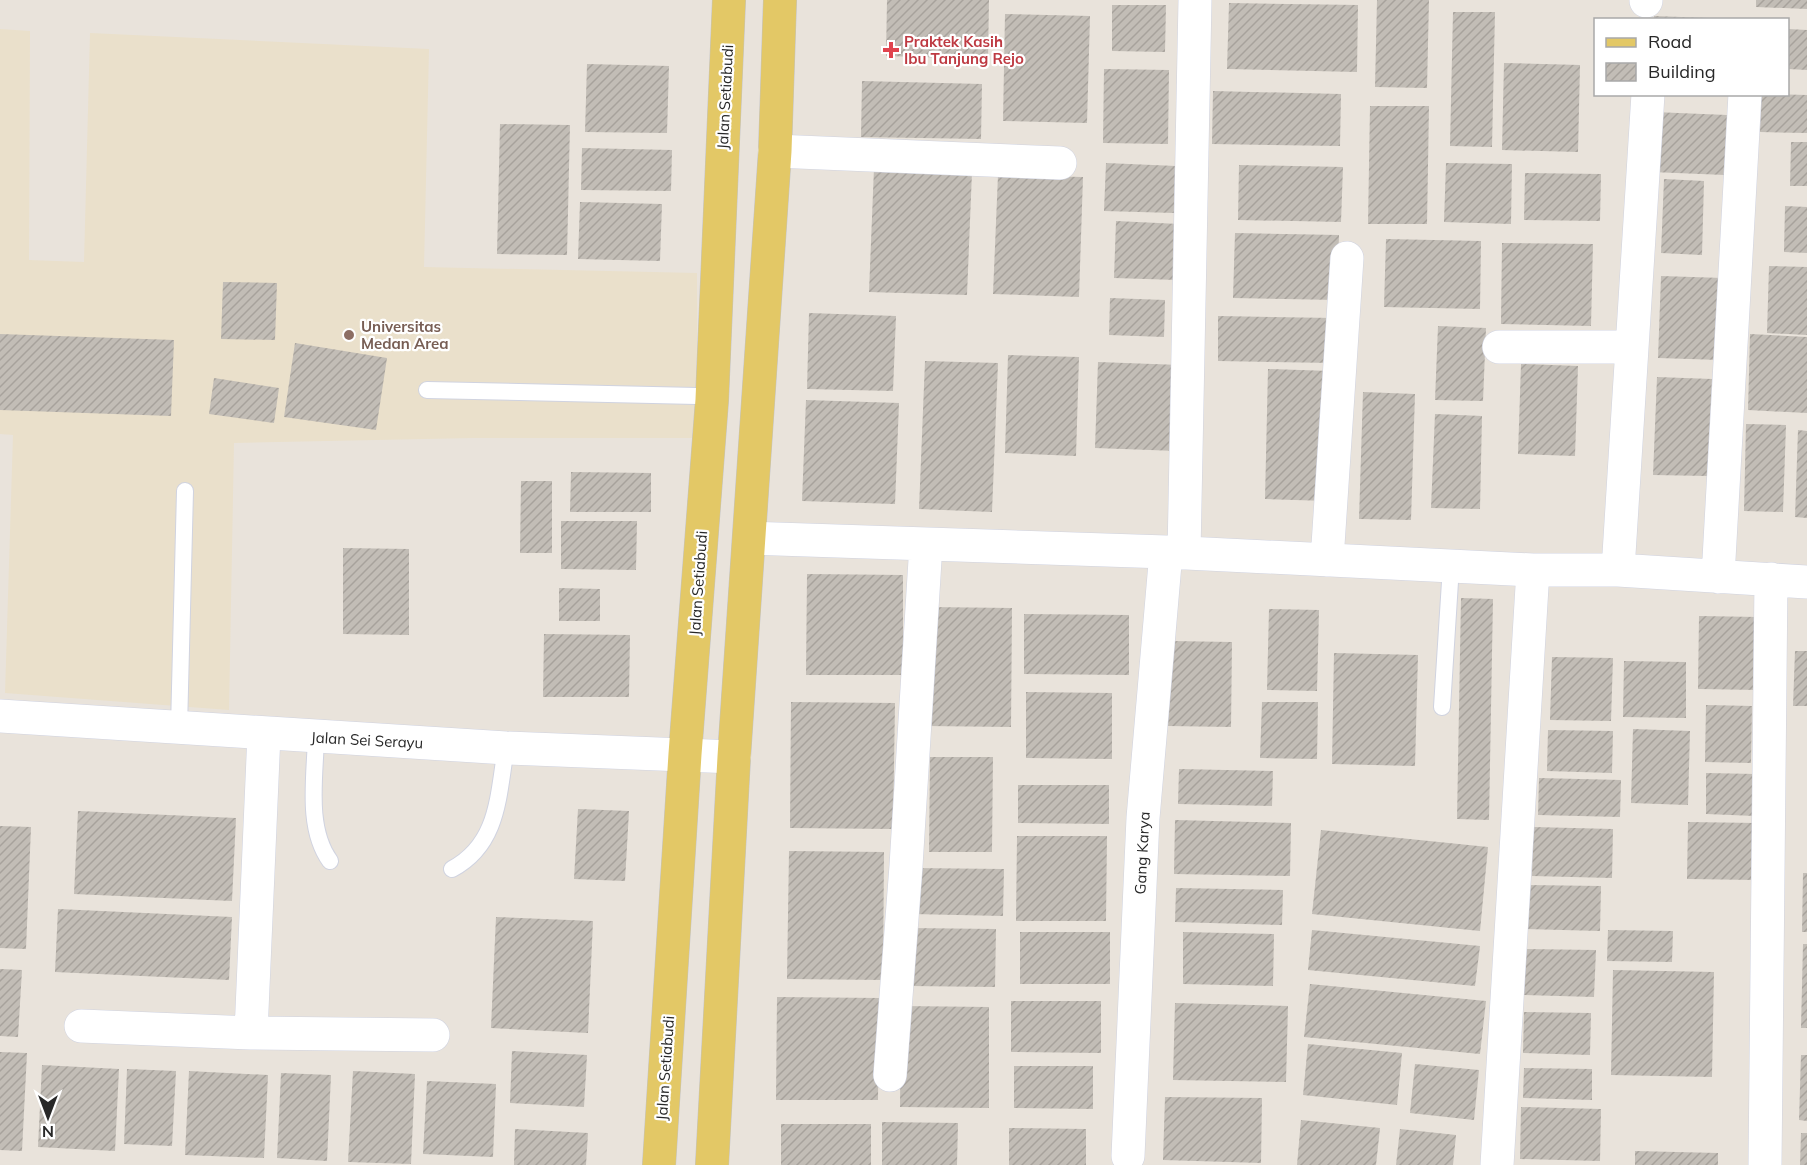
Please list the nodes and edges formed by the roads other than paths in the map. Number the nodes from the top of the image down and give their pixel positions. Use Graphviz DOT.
graph roads {
  1 [pos="729,0"];
  2 [pos="780,0"];
  3 [pos="1196,0"];
  4 [pos="1648,96"];
  5 [pos="1745,96"];
  6 [pos="775,151"];
  7 [pos="1060,163"];
  8 [pos="1347,258"];
  9 [pos="1499,347"];
  10 [pos="1631,347"];
  11 [pos="428,390"];
  12 [pos="712,400"];
  13 [pos="185,491"];
  14 [pos="750,538"];
  15 [pos="926,544"];
  16 [pos="1175,553"];
  17 [pos="1327,560"];
  18 [pos="1451,566"];
  19 [pos="1533,570"];
  20 [pos="1618,570"];
  21 [pos="1718,577"];
  22 [pos="1771,579"];
  23 [pos="1807,582"];
  24 [pos="1442,707"];
  25 [pos="0,717"];
  26 [pos="179,728"];
  27 [pos="264,734"];
  28 [pos="316,737"];
  29 [pos="506,748"];
  30 [pos="685,754"];
  31 [pos="734,757"];
  32 [pos="330,861"];
  33 [pos="452,869"];
  34 [pos="81,1026"];
  35 [pos="251,1033"];
  36 [pos="433,1035"];
  37 [pos="890,1075"];
  38 [pos="1128,1156"];
  39 [pos="659,1165"];
  40 [pos="712,1165"];
  41 [pos="1497,1165"];
  42 [pos="1765,1165"];
  1 -- 12 [label="main road, Jalan Setiabudi"];
  2 -- 6 [label="main road"];
  3 -- 16 [label="street, Gang Karya"];
  4 -- 10 [label="street"];
  5 -- 21 [label="street"];
  6 -- 7 [label="street"];
  6 -- 14 [label="main road"];
  8 -- 17 [label="street"];
  9 -- 10 [label="street"];
  10 -- 20 [label="street"];
  11 -- 12 [label="lane"];
  12 -- 30 [label="main road, Jalan Setiabudi"];
  13 -- 26 [label="lane"];
  14 -- 15 [label="street"];
  14 -- 31 [label="main road"];
  15 -- 16 [label="street"];
  15 -- 37 [label="street"];
  16 -- 17 [label="street"];
  16 -- 38 [label="street, Gang Karya"];
  17 -- 18 [label="street"];
  18 -- 19 [label="street"];
  18 -- 24 [label="lane"];
  19 -- 20 [label="street"];
  19 -- 41 [label="street"];
  20 -- 21 [label="street"];
  21 -- 22 [label="street"];
  22 -- 23 [label="street"];
  22 -- 42 [label="street"];
  25 -- 26 [label="street, Jalan Sei Serayu"];
  26 -- 27 [label="street, Jalan Sei Serayu"];
  27 -- 28 [label="street, Jalan Sei Serayu"];
  27 -- 35 [label="street"];
  28 -- 29 [label="street, Jalan Sei Serayu"];
  28 -- 32 [label="lane"];
  29 -- 30 [label="street, Jalan Sei Serayu"];
  29 -- 33 [label="lane"];
  30 -- 31 [label="street, Jalan Sei Serayu"];
  30 -- 39 [label="main road, Jalan Setiabudi"];
  31 -- 40 [label="main road"];
  34 -- 35 [label="street"];
  35 -- 36 [label="street"];
}
